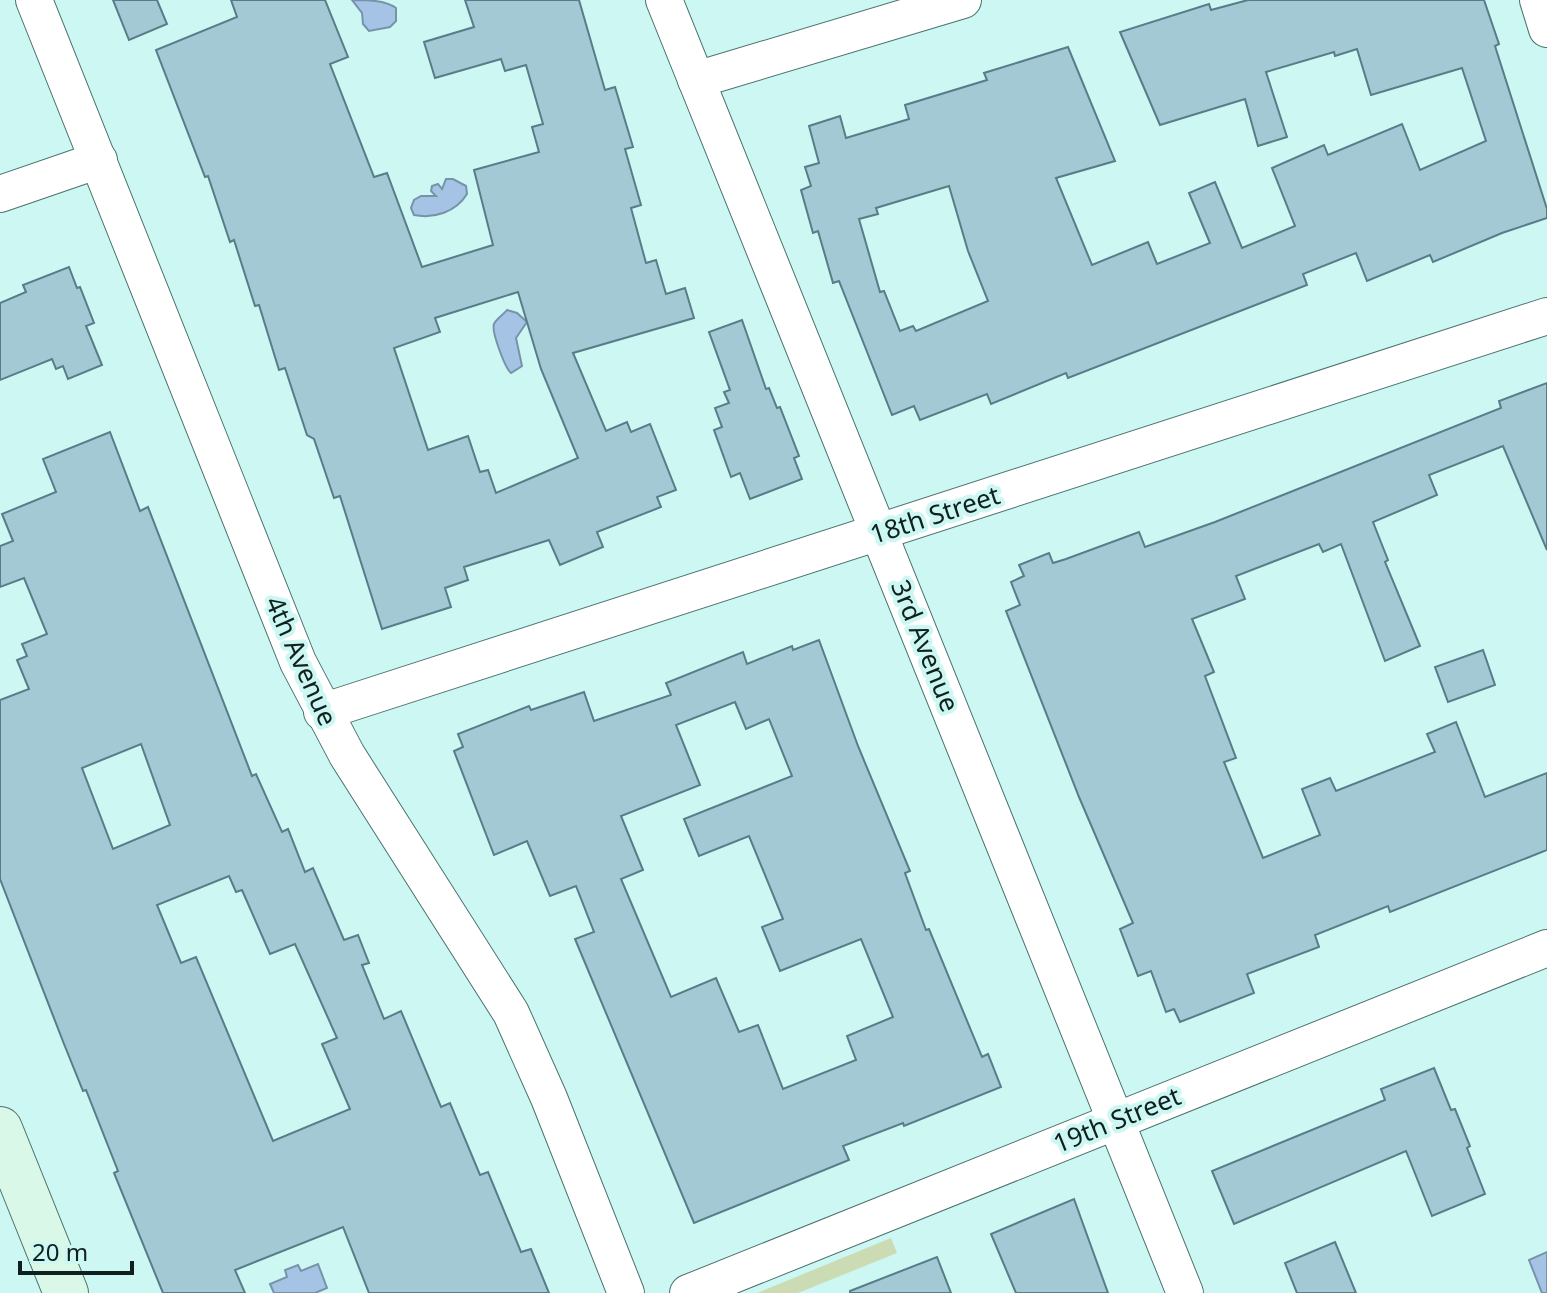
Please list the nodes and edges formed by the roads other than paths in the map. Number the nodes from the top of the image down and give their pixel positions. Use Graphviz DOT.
graph roads {
  1 [pos="34,0"];
  2 [pos="664,0"];
  3 [pos="963,0"];
  4 [pos="1538,0"];
  5 [pos="1547,29"];
  6 [pos="696,80"];
  7 [pos="99,160"];
  8 [pos="0,194"];
  9 [pos="1547,316"];
  10 [pos="879,532"];
  11 [pos="322,712"];
  12 [pos="1547,948"];
  13 [pos="1117,1120"];
  14 [pos="0,1129"];
  15 [pos="66,1293"];
  16 [pos="626,1293"];
  17 [pos="688,1293"];
  18 [pos="1185,1293"];
  1 -- 7 [label="street, 4th Avenue"];
  2 -- 6 [label="street, 3rd Avenue"];
  3 -- 6 [label="street"];
  4 -- 5 [label="street"];
  6 -- 10 [label="street, 3rd Avenue"];
  7 -- 8 [label="street"];
  7 -- 11 [label="street, 4th Avenue"];
  9 -- 10 [label="street, 18th Street"];
  10 -- 11 [label="street, 18th Street"];
  10 -- 13 [label="street, 3rd Avenue"];
  11 -- 16 [label="street, 4th Avenue"];
  12 -- 13 [label="street, 19th Street"];
  13 -- 17 [label="street, 19th Street"];
  13 -- 18 [label="street, 3rd Avenue"];
  14 -- 15 [label="street"];
}
